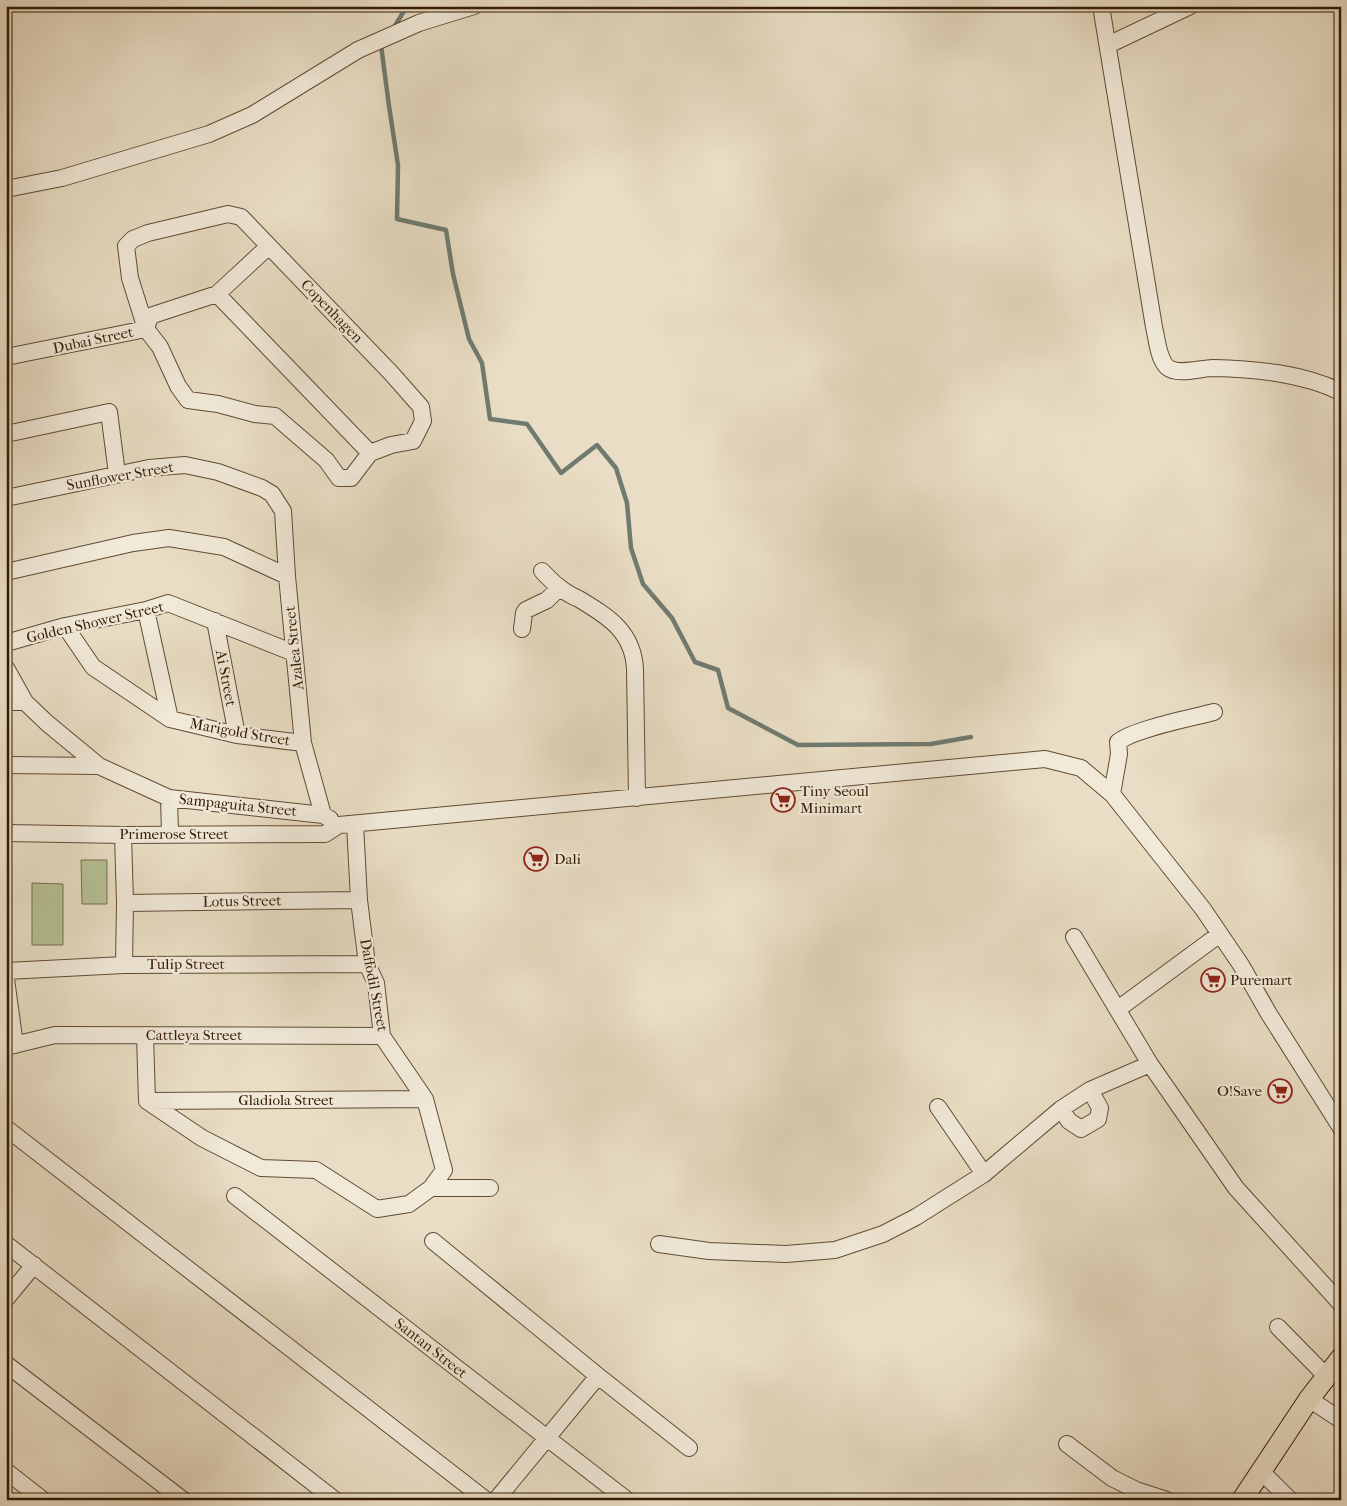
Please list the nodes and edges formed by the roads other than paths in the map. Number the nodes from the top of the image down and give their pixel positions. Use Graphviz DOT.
graph roads {
  1 [pos="474,6"];
  2 [pos="1101,6"];
  3 [pos="1190,6"];
  4 [pos="1108,45"];
  5 [pos="6,189"];
  6 [pos="269,246"];
  7 [pos="217,294"];
  8 [pos="146,329"];
  9 [pos="6,357"];
  10 [pos="1341,392"];
  11 [pos="6,434"];
  12 [pos="370,453"];
  13 [pos="117,474"];
  14 [pos="262,488"];
  15 [pos="6,498"];
  16 [pos="542,571"];
  17 [pos="6,572"];
  18 [pos="287,576"];
  19 [pos="559,588"];
  20 [pos="146,610"];
  21 [pos="215,621"];
  22 [pos="65,626"];
  23 [pos="522,629"];
  24 [pos="6,643"];
  25 [pos="294,653"];
  26 [pos="6,668"];
  27 [pos="6,702"];
  28 [pos="25,702"];
  29 [pos="1214,712"];
  30 [pos="170,719"];
  31 [pos="237,735"];
  32 [pos="303,743"];
  33 [pos="6,765"];
  34 [pos="99,766"];
  35 [pos="1112,794"];
  36 [pos="169,798"];
  37 [pos="637,798"];
  38 [pos="323,815"];
  39 [pos="339,824"];
  40 [pos="355,824"];
  41 [pos="6,833"];
  42 [pos="170,834"];
  43 [pos="123,835"];
  44 [pos="359,900"];
  45 [pos="125,903"];
  46 [pos="1220,934"];
  47 [pos="1074,937"];
  48 [pos="367,964"];
  49 [pos="124,965"];
  50 [pos="6,971"];
  51 [pos="6,979"];
  52 [pos="1118,1009"];
  53 [pos="145,1035"];
  54 [pos="382,1036"];
  55 [pos="10,1046"];
  56 [pos="1150,1064"];
  57 [pos="1090,1090"];
  58 [pos="425,1099"];
  59 [pos="147,1101"];
  60 [pos="938,1107"];
  61 [pos="1061,1109"];
  62 [pos="6,1128"];
  63 [pos="1341,1128"];
  64 [pos="984,1174"];
  65 [pos="431,1188"];
  66 [pos="490,1188"];
  67 [pos="235,1196"];
  68 [pos="433,1241"];
  69 [pos="6,1244"];
  70 [pos="659,1244"];
  71 [pos="34,1265"];
  72 [pos="6,1299"];
  73 [pos="1341,1304"];
  74 [pos="1278,1326"];
  75 [pos="1341,1358"];
  76 [pos="6,1364"];
  77 [pos="598,1376"];
  78 [pos="1327,1377"];
  79 [pos="1309,1399"];
  80 [pos="1341,1420"];
  81 [pos="547,1438"];
  82 [pos="1067,1444"];
  83 [pos="689,1448"];
  84 [pos="6,1471"];
  85 [pos="1262,1472"];
  86 [pos="43,1500"];
  87 [pos="183,1500"];
  88 [pos="335,1500"];
  89 [pos="486,1500"];
  90 [pos="496,1500"];
  91 [pos="627,1500"];
  92 [pos="1167,1500"];
  93 [pos="1242,1500"];
  94 [pos="1290,1500"];
  1 -- 5 [label="street"];
  2 -- 4 [label="street"];
  3 -- 4 [label="street"];
  4 -- 10 [label="street"];
  6 -- 7 [label="street, Dubai Street"];
  6 -- 8 [label="street, Copenhagen"];
  6 -- 12 [label="street, Copenhagen"];
  7 -- 8 [label="street, Dubai Street"];
  7 -- 12 [label="street"];
  8 -- 9 [label="street, Dubai Street"];
  8 -- 12 [label="street"];
  11 -- 13 [label="street"];
  13 -- 14 [label="street, Sunflower Street"];
  13 -- 15 [label="street, Sunflower Street"];
  14 -- 18 [label="street, Azalea Street"];
  16 -- 19 [label="street"];
  17 -- 18 [label="street"];
  18 -- 25 [label="street, Azalea Street"];
  19 -- 23 [label="street"];
  19 -- 37 [label="street"];
  20 -- 21 [label="street, Golden Shower Street"];
  20 -- 22 [label="street, Golden Shower Street"];
  20 -- 30 [label="street"];
  21 -- 25 [label="street, Golden Shower Street"];
  21 -- 31 [label="street, Ai Street"];
  22 -- 24 [label="street, Golden Shower Street"];
  22 -- 30 [label="street, Marigold Street"];
  25 -- 32 [label="street, Azalea Street"];
  26 -- 28 [label="street, Sampaguita Street"];
  27 -- 28 [label="street"];
  28 -- 34 [label="street, Sampaguita Street"];
  29 -- 35 [label="street"];
  30 -- 31 [label="street, Marigold Street"];
  31 -- 32 [label="street, Marigold Street"];
  32 -- 38 [label="street, Azalea Street"];
  33 -- 34 [label="street"];
  34 -- 36 [label="street, Sampaguita Street"];
  35 -- 37 [label="street"];
  35 -- 46 [label="street"];
  36 -- 38 [label="street, Sampaguita Street"];
  36 -- 42 [label="street"];
  37 -- 40 [label="street"];
  38 -- 39 [label="street, Sampaguita Street"];
  39 -- 40 [label="street"];
  39 -- 42 [label="street, Primerose Street"];
  40 -- 44 [label="street, Daffodil Street"];
  41 -- 43 [label="street, Primerose Street"];
  42 -- 43 [label="street, Primerose Street"];
  43 -- 45 [label="street"];
  44 -- 45 [label="street, Lotus Street"];
  44 -- 48 [label="street, Daffodil Street"];
  45 -- 49 [label="street"];
  46 -- 52 [label="street"];
  46 -- 63 [label="street"];
  47 -- 52 [label="street"];
  48 -- 49 [label="street, Tulip Street"];
  48 -- 54 [label="street, Daffodil Street"];
  49 -- 50 [label="street, Tulip Street"];
  51 -- 55 [label="street"];
  52 -- 56 [label="street"];
  53 -- 54 [label="street, Cattleya Street"];
  53 -- 55 [label="street, Cattleya Street"];
  53 -- 59 [label="street"];
  54 -- 58 [label="street, Daffodil Street"];
  56 -- 57 [label="street"];
  56 -- 73 [label="street"];
  57 -- 61 [label="street"];
  57 -- 61 [label="street"];
  58 -- 59 [label="street, Gladiola Street"];
  58 -- 65 [label="street, Daffodil Street"];
  59 -- 65 [label="street, Daffodil Street"];
  60 -- 64 [label="street"];
  61 -- 64 [label="street"];
  62 -- 89 [label="street"];
  64 -- 70 [label="street"];
  65 -- 66 [label="street"];
  67 -- 81 [label="street, Santan Street"];
  68 -- 77 [label="street"];
  69 -- 71 [label="street"];
  71 -- 72 [label="street"];
  71 -- 88 [label="street"];
  74 -- 78 [label="street"];
  75 -- 78 [label="main road"];
  76 -- 87 [label="street"];
  77 -- 81 [label="street"];
  77 -- 83 [label="street"];
  78 -- 79 [label="main road"];
  79 -- 80 [label="street"];
  79 -- 85 [label="main road"];
  81 -- 90 [label="street"];
  81 -- 91 [label="street, Santan Street"];
  82 -- 92 [label="street"];
  84 -- 86 [label="street"];
  85 -- 93 [label="main road"];
  85 -- 94 [label="street"];
}
